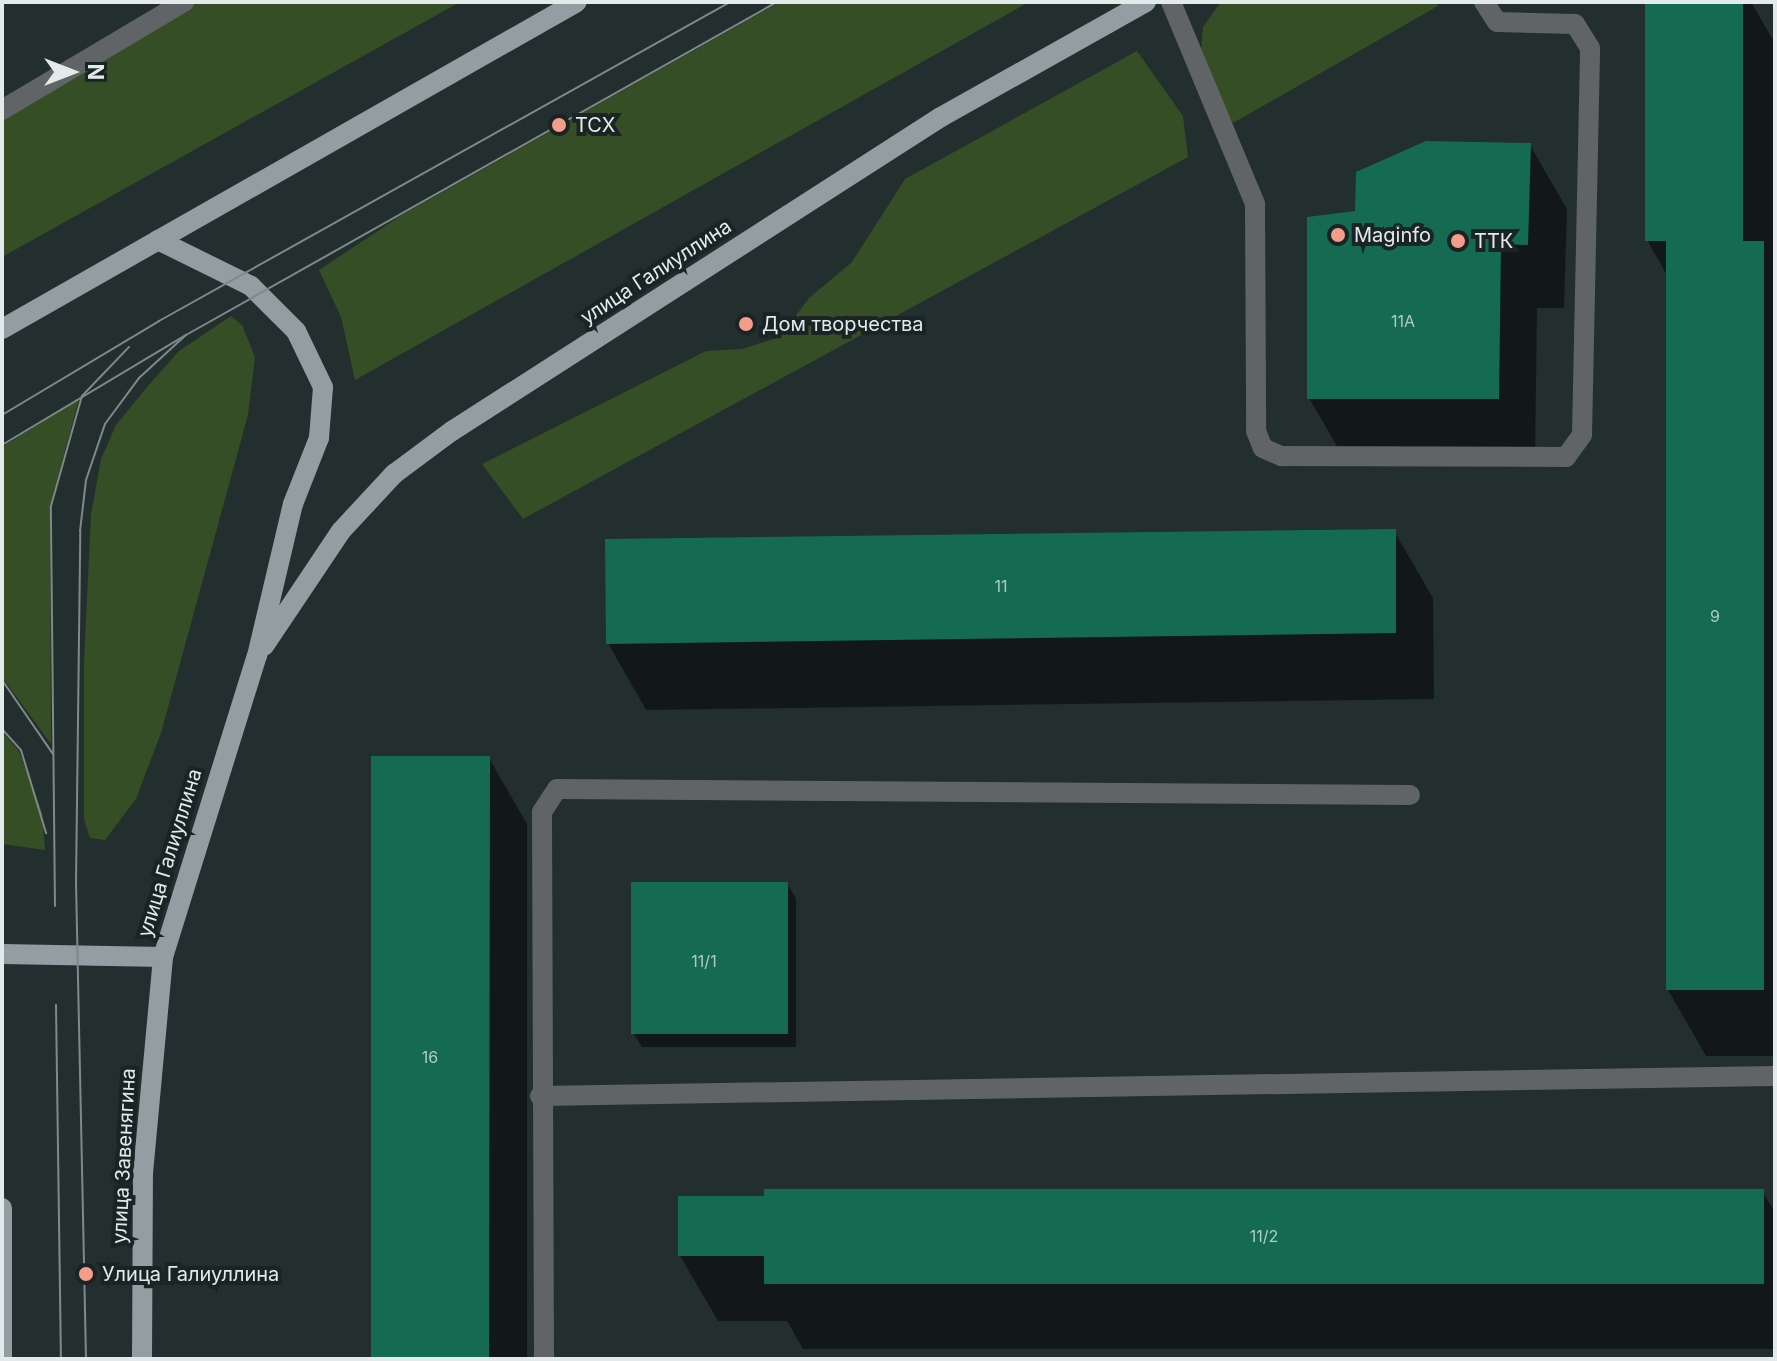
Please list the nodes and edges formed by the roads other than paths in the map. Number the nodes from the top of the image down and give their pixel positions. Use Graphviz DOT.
graph roads {
  1 [pos="184,2"];
  2 [pos="577,2"];
  3 [pos="1146,2"];
  4 [pos="1171,2"];
  5 [pos="1484,2"];
  6 [pos="2,110"];
  7 [pos="158,240"];
  8 [pos="2,329"];
  9 [pos="257,656"];
  10 [pos="1410,795"];
  11 [pos="2,954"];
  12 [pos="163,957"];
  13 [pos="1775,1076"];
  14 [pos="540,1096"];
  15 [pos="2,1208"];
  16 [pos="2,1359"];
  17 [pos="142,1359"];
  18 [pos="544,1359"];
  1 -- 6 [label="lane"];
  2 -- 7 [label="main road"];
  3 -- 9 [label="main road, улица Галиуллина"];
  4 -- 5 [label="lane"];
  7 -- 8 [label="main road"];
  7 -- 9 [label="main road, улица Галиуллина"];
  9 -- 12 [label="main road, улица Галиуллина"];
  10 -- 14 [label="lane"];
  11 -- 12 [label="main road, улица Галиуллина"];
  12 -- 17 [label="main road, улица Завенягина"];
  13 -- 14 [label="lane"];
  14 -- 18 [label="lane"];
  15 -- 16 [label="main road"];
}
